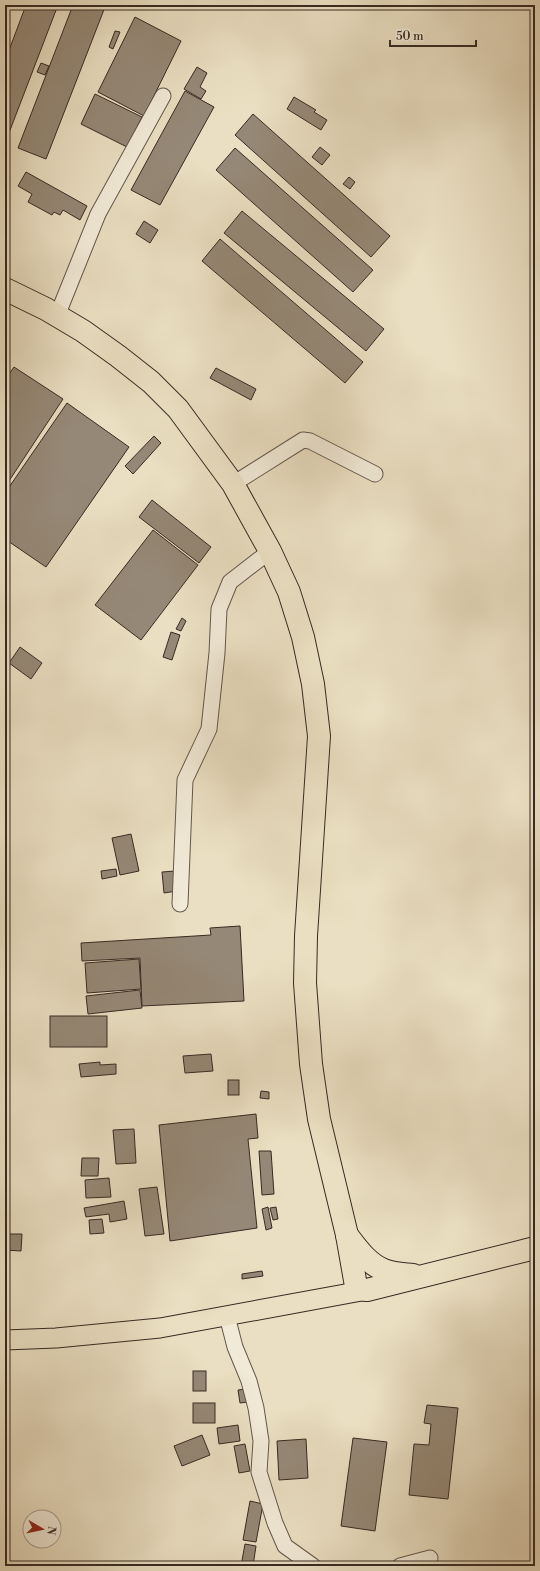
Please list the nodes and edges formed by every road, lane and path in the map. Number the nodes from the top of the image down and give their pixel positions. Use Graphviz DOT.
graph roads {
  1 [pos="163,96"];
  2 [pos="5,290"];
  3 [pos="57,316"];
  4 [pos="375,474"];
  5 [pos="233,484"];
  6 [pos="270,551"];
  7 [pos="180,904"];
  8 [pos="347,1235"];
  9 [pos="535,1248"];
  10 [pos="421,1276"];
  11 [pos="367,1290"];
  12 [pos="227,1316"];
  13 [pos="5,1340"];
  14 [pos="430,1558"];
  15 [pos="313,1566"];
  16 [pos="400,1566"];
  1 -- 3 [label="street"];
  2 -- 3 [label="highway"];
  3 -- 5 [label="highway"];
  4 -- 5 [label="street"];
  5 -- 6 [label="highway"];
  6 -- 7 [label="street"];
  6 -- 8 [label="highway"];
  8 -- 10 [label="highway"];
  8 -- 11 [label="highway"];
  9 -- 10 [label="highway"];
  10 -- 11 [label="highway"];
  11 -- 12 [label="main road"];
  12 -- 13 [label="main road"];
  12 -- 15 [label="street"];
  14 -- 16 [label="street"];
}
